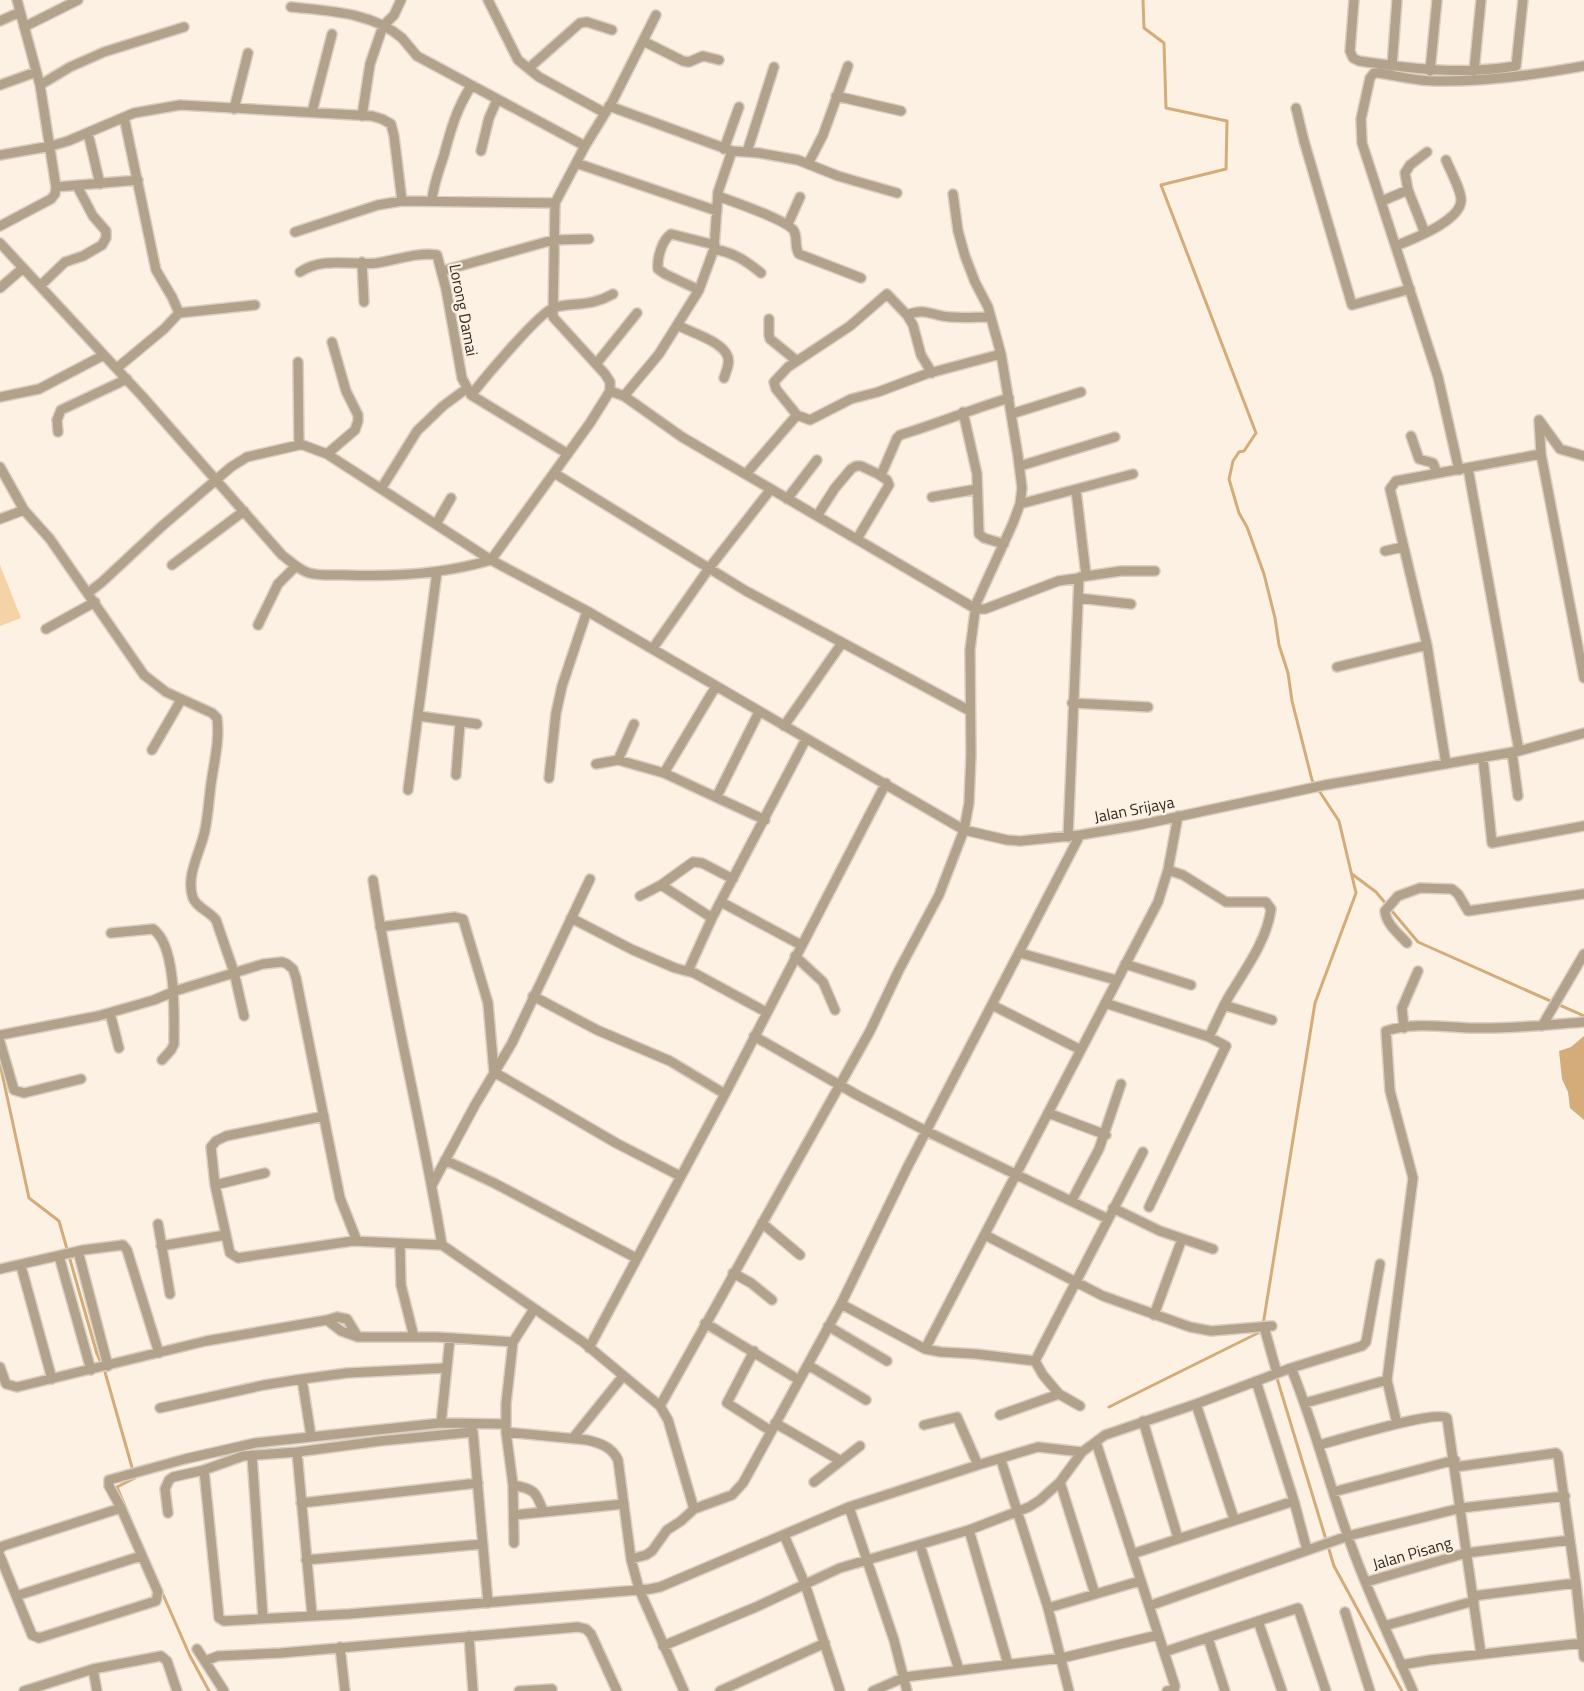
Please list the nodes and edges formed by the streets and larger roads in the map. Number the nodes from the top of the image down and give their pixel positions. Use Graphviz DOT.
graph roads {
  1 [pos="17,0"];
  2 [pos="78,0"];
  3 [pos="401,0"];
  4 [pos="488,0"];
  5 [pos="1354,0"];
  6 [pos="1397,0"];
  7 [pos="1437,0"];
  8 [pos="1481,0"];
  9 [pos="1523,0"];
  10 [pos="291,7"];
  11 [pos="20,12"];
  12 [pos="656,15"];
  13 [pos="0,21"];
  14 [pos="383,26"];
  15 [pos="24,27"];
  16 [pos="184,27"];
  17 [pos="612,30"];
  18 [pos="332,34"];
  19 [pos="643,41"];
  20 [pos="248,53"];
  21 [pos="719,60"];
  22 [pos="848,66"];
  23 [pos="1392,66"];
  24 [pos="1584,66"];
  25 [pos="774,67"];
  26 [pos="529,69"];
  27 [pos="1430,71"];
  28 [pos="1474,71"];
  29 [pos="36,72"];
  30 [pos="0,85"];
  31 [pos="40,85"];
  32 [pos="471,86"];
  33 [pos="836,96"];
  34 [pos="497,100"];
  35 [pos="739,107"];
  36 [pos="1296,108"];
  37 [pos="234,109"];
  38 [pos="607,110"];
  39 [pos="901,111"];
  40 [pos="312,112"];
  41 [pos="362,116"];
  42 [pos="124,117"];
  43 [pos="88,133"];
  44 [pos="585,146"];
  45 [pos="51,147"];
  46 [pos="728,150"];
  47 [pos="481,151"];
  48 [pos="747,152"];
  49 [pos="1427,152"];
  50 [pos="0,155"];
  51 [pos="1446,160"];
  52 [pos="576,163"];
  53 [pos="808,164"];
  54 [pos="138,180"];
  55 [pos="100,184"];
  56 [pos="77,186"];
  57 [pos="57,187"];
  58 [pos="1408,190"];
  59 [pos="897,193"];
  60 [pos="954,194"];
  61 [pos="718,196"];
  62 [pos="800,197"];
  63 [pos="402,201"];
  64 [pos="432,201"];
  65 [pos="1382,201"];
  66 [pos="555,203"];
  67 [pos="717,211"];
  68 [pos="788,224"];
  69 [pos="0,226"];
  70 [pos="295,232"];
  71 [pos="1425,233"];
  72 [pos="590,239"];
  73 [pos="553,240"];
  74 [pos="0,243"];
  75 [pos="1396,246"];
  76 [pos="714,247"];
  77 [pos="362,262"];
  78 [pos="23,268"];
  79 [pos="442,271"];
  80 [pos="300,272"];
  81 [pos="761,273"];
  82 [pos="861,278"];
  83 [pos="40,286"];
  84 [pos="0,288"];
  85 [pos="1410,289"];
  86 [pos="699,290"];
  87 [pos="613,294"];
  88 [pos="364,302"];
  89 [pos="255,305"];
  90 [pos="552,308"];
  91 [pos="179,313"];
  92 [pos="637,313"];
  93 [pos="907,315"];
  94 [pos="990,317"];
  95 [pos="770,320"];
  96 [pos="677,325"];
  97 [pos="332,342"];
  98 [pos="1001,354"];
  99 [pos="104,355"];
  100 [pos="797,361"];
  101 [pos="298,362"];
  102 [pos="596,364"];
  103 [pos="117,368"];
  104 [pos="932,373"];
  105 [pos="724,378"];
  106 [pos="127,379"];
  107 [pos="610,391"];
  108 [pos="469,392"];
  109 [pos="1081,392"];
  110 [pos="624,396"];
  111 [pos="0,397"];
  112 [pos="1009,398"];
  113 [pos="963,412"];
  114 [pos="1011,414"];
  115 [pos="797,415"];
  116 [pos="58,432"];
  117 [pos="1411,436"];
  118 [pos="1115,438"];
  119 [pos="299,445"];
  120 [pos="327,454"];
  121 [pos="568,454"];
  122 [pos="1541,454"];
  123 [pos="1584,456"];
  124 [pos="817,460"];
  125 [pos="1020,466"];
  126 [pos="0,467"];
  127 [pos="1464,469"];
  128 [pos="554,473"];
  129 [pos="1437,473"];
  130 [pos="747,474"];
  131 [pos="1133,474"];
  132 [pos="881,475"];
  133 [pos="217,481"];
  134 [pos="381,489"];
  135 [pos="771,489"];
  136 [pos="977,489"];
  137 [pos="1076,490"];
  138 [pos="932,497"];
  139 [pos="451,498"];
  140 [pos="788,500"];
  141 [pos="1020,504"];
  142 [pos="24,510"];
  143 [pos="244,512"];
  144 [pos="817,516"];
  145 [pos="0,519"];
  146 [pos="436,524"];
  147 [pos="857,539"];
  148 [pos="1004,544"];
  149 [pos="1403,547"];
  150 [pos="1385,551"];
  151 [pos="491,560"];
  152 [pos="172,565"];
  153 [pos="296,566"];
  154 [pos="710,567"];
  155 [pos="1155,571"];
  156 [pos="437,572"];
  157 [pos="1082,576"];
  158 [pos="88,593"];
  159 [pos="1078,598"];
  160 [pos="95,602"];
  161 [pos="1131,604"];
  162 [pos="976,609"];
  163 [pos="587,611"];
  164 [pos="258,626"];
  165 [pos="46,629"];
  166 [pos="842,643"];
  167 [pos="1427,645"];
  168 [pos="652,648"];
  169 [pos="1337,668"];
  170 [pos="1584,678"];
  171 [pos="716,686"];
  172 [pos="181,700"];
  173 [pos="1072,703"];
  174 [pos="1148,707"];
  175 [pos="970,711"];
  176 [pos="759,712"];
  177 [pos="419,716"];
  178 [pos="460,723"];
  179 [pos="477,724"];
  180 [pos="634,724"];
  181 [pos="784,726"];
  182 [pos="1584,733"];
  183 [pos="806,739"];
  184 [pos="152,750"];
  185 [pos="1516,752"];
  186 [pos="1484,758"];
  187 [pos="618,759"];
  188 [pos="596,764"];
  189 [pos="1446,764"];
  190 [pos="664,773"];
  191 [pos="456,775"];
  192 [pos="549,777"];
  193 [pos="886,783"];
  194 [pos="408,790"];
  195 [pos="717,796"];
  196 [pos="1518,796"];
  197 [pos="1178,816"];
  198 [pos="765,820"];
  199 [pos="1584,826"];
  200 [pos="964,830"];
  201 [pos="1080,835"];
  202 [pos="1068,837"];
  203 [pos="1168,870"];
  204 [pos="590,879"];
  205 [pos="733,879"];
  206 [pos="373,880"];
  207 [pos="661,885"];
  208 [pos="1584,894"];
  209 [pos="640,896"];
  210 [pos="721,902"];
  211 [pos="571,918"];
  212 [pos="712,918"];
  213 [pos="380,927"];
  214 [pos="111,933"];
  215 [pos="1407,943"];
  216 [pos="801,945"];
  217 [pos="1020,953"];
  218 [pos="1584,954"];
  219 [pos="795,956"];
  220 [pos="1125,964"];
  221 [pos="688,971"];
  222 [pos="1418,971"];
  223 [pos="234,972"];
  224 [pos="1116,980"];
  225 [pos="1191,985"];
  226 [pos="175,991"];
  227 [pos="533,996"];
  228 [pos="1105,1003"];
  229 [pos="992,1005"];
  230 [pos="1224,1005"];
  231 [pos="835,1010"];
  232 [pos="766,1012"];
  233 [pos="110,1013"];
  234 [pos="244,1016"];
  235 [pos="1272,1020"];
  236 [pos="1584,1022"];
  237 [pos="1542,1026"];
  238 [pos="1404,1028"];
  239 [pos="0,1035"];
  240 [pos="754,1036"];
  241 [pos="1209,1037"];
  242 [pos="0,1042"];
  243 [pos="119,1048"];
  244 [pos="1081,1050"];
  245 [pos="162,1060"];
  246 [pos="494,1072"];
  247 [pos="81,1079"];
  248 [pos="1121,1084"];
  249 [pos="841,1086"];
  250 [pos="725,1094"];
  251 [pos="1048,1113"];
  252 [pos="324,1116"];
  253 [pos="926,1131"];
  254 [pos="1106,1135"];
  255 [pos="1143,1152"];
  256 [pos="445,1160"];
  257 [pos="265,1173"];
  258 [pos="1017,1173"];
  259 [pos="680,1176"];
  260 [pos="215,1185"];
  261 [pos="432,1185"];
  262 [pos="1072,1200"];
  263 [pos="1149,1207"];
  264 [pos="1113,1208"];
  265 [pos="1108,1219"];
  266 [pos="762,1223"];
  267 [pos="158,1224"];
  268 [pos="225,1235"];
  269 [pos="985,1235"];
  270 [pos="1182,1239"];
  271 [pos="357,1241"];
  272 [pos="400,1244"];
  273 [pos="442,1245"];
  274 [pos="161,1246"];
  275 [pos="1213,1250"];
  276 [pos="75,1251"];
  277 [pos="61,1255"];
  278 [pos="800,1255"];
  279 [pos="636,1258"];
  280 [pos="1380,1264"];
  281 [pos="21,1266"];
  282 [pos="0,1269"];
  283 [pos="733,1273"];
  284 [pos="1077,1282"];
  285 [pos="170,1294"];
  286 [pos="772,1300"];
  287 [pos="841,1304"];
  288 [pos="534,1309"];
  289 [pos="1154,1315"];
  290 [pos="705,1323"];
  291 [pos="828,1326"];
  292 [pos="414,1337"];
  293 [pos="450,1338"];
  294 [pos="513,1342"];
  295 [pos="589,1348"];
  296 [pos="926,1349"];
  297 [pos="754,1352"];
  298 [pos="159,1353"];
  299 [pos="887,1361"];
  300 [pos="1035,1362"];
  301 [pos="808,1365"];
  302 [pos="107,1366"];
  303 [pos="0,1367"];
  304 [pos="446,1368"];
  305 [pos="1291,1368"];
  306 [pos="93,1370"];
  307 [pos="1276,1374"];
  308 [pos="623,1376"];
  309 [pos="52,1379"];
  310 [pos="302,1379"];
  311 [pos="799,1380"];
  312 [pos="1388,1380"];
  313 [pos="1256,1381"];
  314 [pos="1059,1394"];
  315 [pos="866,1400"];
  316 [pos="1305,1403"];
  317 [pos="1196,1404"];
  318 [pos="660,1406"];
  319 [pos="1080,1406"];
  320 [pos="160,1408"];
  321 [pos="1000,1415"];
  322 [pos="1143,1421"];
  323 [pos="441,1423"];
  324 [pos="1397,1424"];
  325 [pos="924,1425"];
  326 [pos="773,1427"];
  327 [pos="472,1428"];
  328 [pos="506,1428"];
  329 [pos="311,1436"];
  330 [pos="573,1438"];
  331 [pos="1096,1442"];
  332 [pos="1319,1445"];
  333 [pos="860,1446"];
  334 [pos="297,1452"];
  335 [pos="1082,1452"];
  336 [pos="252,1455"];
  337 [pos="1001,1460"];
  338 [pos="842,1461"];
  339 [pos="1455,1463"];
  340 [pos="978,1465"];
  341 [pos="204,1470"];
  342 [pos="814,1482"];
  343 [pos="1060,1482"];
  344 [pos="478,1483"];
  345 [pos="513,1485"];
  346 [pos="1334,1492"];
  347 [pos="1564,1496"];
  348 [pos="1294,1501"];
  349 [pos="301,1503"];
  350 [pos="624,1504"];
  351 [pos="849,1507"];
  352 [pos="121,1508"];
  353 [pos="1461,1508"];
  354 [pos="694,1509"];
  355 [pos="543,1511"];
  356 [pos="1018,1511"];
  357 [pos="168,1513"];
  358 [pos="514,1515"];
  359 [pos="1234,1519"];
  360 [pos="969,1530"];
  361 [pos="784,1535"];
  362 [pos="1348,1536"];
  363 [pos="1178,1538"];
  364 [pos="1570,1540"];
  365 [pos="514,1543"];
  366 [pos="483,1544"];
  367 [pos="920,1545"];
  368 [pos="0,1549"];
  369 [pos="1307,1550"];
  370 [pos="1132,1554"];
  371 [pos="1466,1554"];
  372 [pos="0,1556"];
  373 [pos="141,1556"];
  374 [pos="631,1559"];
  375 [pos="306,1560"];
  376 [pos="867,1560"];
  377 [pos="1140,1581"];
  378 [pos="1366,1581"];
  379 [pos="1576,1583"];
  380 [pos="804,1584"];
  381 [pos="639,1589"];
  382 [pos="1095,1594"];
  383 [pos="16,1596"];
  384 [pos="1473,1598"];
  385 [pos="488,1603"];
  386 [pos="1149,1606"];
  387 [pos="1048,1608"];
  388 [pos="1345,1612"];
  389 [pos="312,1615"];
  390 [pos="263,1618"];
  391 [pos="1258,1621"];
  392 [pos="1384,1626"];
  393 [pos="1158,1635"];
  394 [pos="469,1636"];
  395 [pos="1208,1638"];
  396 [pos="825,1643"];
  397 [pos="1583,1643"];
  398 [pos="663,1646"];
  399 [pos="340,1647"];
  400 [pos="197,1649"];
  401 [pos="1164,1652"];
  402 [pos="1481,1654"];
  403 [pos="1584,1657"];
  404 [pos="1062,1658"];
  405 [pos="205,1660"];
  406 [pos="1008,1664"];
  407 [pos="1401,1665"];
  408 [pos="93,1669"];
  409 [pos="959,1670"];
  410 [pos="905,1677"];
  411 [pos="552,1689"];
  412 [pos="1369,1689"];
  413 [pos="24,1691"];
  414 [pos="97,1691"];
  415 [pos="177,1691"];
  416 [pos="224,1691"];
  417 [pos="345,1691"];
  418 [pos="473,1691"];
  419 [pos="519,1691"];
  420 [pos="617,1691"];
  421 [pos="684,1691"];
  422 [pos="720,1691"];
  423 [pos="840,1691"];
  424 [pos="873,1691"];
  425 [pos="907,1691"];
  426 [pos="1069,1691"];
  427 [pos="1167,1691"];
  428 [pos="1225,1691"];
  429 [pos="1282,1691"];
  430 [pos="1326,1691"];
  431 [pos="1358,1691"];
  432 [pos="1413,1691"];
  1 -- 11 [label="street"];
  2 -- 15 [label="street"];
  3 -- 14 [label="street"];
  4 -- 26 [label="street"];
  5 -- 23 [label="street"];
  6 -- 23 [label="street"];
  7 -- 27 [label="street"];
  8 -- 28 [label="street"];
  9 -- 28 [label="street"];
  10 -- 14 [label="street"];
  11 -- 13 [label="street"];
  11 -- 15 [label="street"];
  12 -- 19 [label="street"];
  14 -- 32 [label="street"];
  14 -- 41 [label="street"];
  15 -- 29 [label="street"];
  16 -- 31 [label="street"];
  17 -- 26 [label="street"];
  18 -- 40 [label="street"];
  19 -- 21 [label="street"];
  19 -- 38 [label="street"];
  20 -- 37 [label="street"];
  22 -- 33 [label="street"];
  23 -- 27 [label="street"];
  24 -- 65 [label="street"];
  25 -- 48 [label="street"];
  26 -- 38 [label="street"];
  27 -- 28 [label="street"];
  29 -- 30 [label="street"];
  29 -- 31 [label="street"];
  31 -- 45 [label="street"];
  32 -- 34 [label="street"];
  32 -- 64 [label="street"];
  33 -- 39 [label="street"];
  33 -- 53 [label="street"];
  34 -- 44 [label="street"];
  34 -- 47 [label="street"];
  35 -- 46 [label="street"];
  36 -- 85 [label="street"];
  37 -- 40 [label="street"];
  37 -- 42 [label="street"];
  38 -- 44 [label="street"];
  38 -- 46 [label="street"];
  40 -- 41 [label="street"];
  41 -- 63 [label="street"];
  42 -- 43 [label="street"];
  42 -- 54 [label="street"];
  43 -- 45 [label="street"];
  43 -- 55 [label="street"];
  44 -- 52 [label="street"];
  45 -- 50 [label="street"];
  45 -- 57 [label="street"];
  46 -- 48 [label="street"];
  46 -- 61 [label="street"];
  48 -- 53 [label="street"];
  49 -- 58 [label="street"];
  51 -- 71 [label="street"];
  52 -- 66 [label="street"];
  52 -- 67 [label="street"];
  53 -- 59 [label="street"];
  54 -- 55 [label="street"];
  54 -- 91 [label="street"];
  55 -- 56 [label="street"];
  56 -- 57 [label="street"];
  56 -- 83 [label="street"];
  57 -- 69 [label="street"];
  58 -- 65 [label="street"];
  58 -- 71 [label="street"];
  60 -- 94 [label="street"];
  61 -- 67 [label="street"];
  61 -- 68 [label="street"];
  62 -- 68 [label="street"];
  63 -- 64 [label="street"];
  63 -- 70 [label="street"];
  64 -- 66 [label="street"];
  65 -- 75 [label="street"];
  66 -- 73 [label="street"];
  67 -- 76 [label="street"];
  68 -- 82 [label="street"];
  71 -- 75 [label="street"];
  72 -- 73 [label="street"];
  73 -- 79 [label="street"];
  73 -- 90 [label="street"];
  74 -- 78 [label="street"];
  75 -- 85 [label="street"];
  76 -- 81 [label="street"];
  76 -- 86 [label="street"];
  76 -- 86 [label="street"];
  77 -- 79 [label="street, Lorong Damai"];
  77 -- 80 [label="street, Lorong Damai"];
  77 -- 88 [label="street"];
  78 -- 83 [label="street"];
  78 -- 84 [label="street"];
  79 -- 108 [label="street, Lorong Damai"];
  83 -- 99 [label="street"];
  85 -- 127 [label="street"];
  86 -- 96 [label="street"];
  87 -- 90 [label="street"];
  89 -- 91 [label="street"];
  90 -- 102 [label="street"];
  90 -- 108 [label="street"];
  91 -- 103 [label="street"];
  92 -- 102 [label="street"];
  93 -- 94 [label="street"];
  93 -- 100 [label="street"];
  93 -- 104 [label="street"];
  94 -- 98 [label="street"];
  95 -- 100 [label="street"];
  96 -- 105 [label="street"];
  96 -- 110 [label="street"];
  97 -- 120 [label="street"];
  98 -- 104 [label="street"];
  98 -- 112 [label="street"];
  99 -- 103 [label="street"];
  99 -- 111 [label="street"];
  100 -- 115 [label="street"];
  101 -- 119 [label="street"];
  102 -- 107 [label="street"];
  103 -- 106 [label="street"];
  104 -- 115 [label="street"];
  106 -- 116 [label="street"];
  106 -- 133 [label="street"];
  107 -- 110 [label="street"];
  107 -- 121 [label="street"];
  108 -- 121 [label="street"];
  108 -- 134 [label="street"];
  109 -- 114 [label="street"];
  110 -- 130 [label="street"];
  112 -- 113 [label="street"];
  112 -- 114 [label="street"];
  113 -- 132 [label="street"];
  113 -- 136 [label="street"];
  114 -- 125 [label="street"];
  115 -- 130 [label="street"];
  117 -- 129 [label="street"];
  118 -- 125 [label="street"];
  119 -- 120 [label="street, Jalan Srijaya"];
  119 -- 133 [label="street"];
  120 -- 134 [label="street, Jalan Srijaya"];
  121 -- 128 [label="street"];
  122 -- 123 [label="street"];
  122 -- 127 [label="street"];
  122 -- 170 [label="street"];
  124 -- 140 [label="street"];
  125 -- 141 [label="street"];
  126 -- 142 [label="street"];
  127 -- 129 [label="street"];
  127 -- 185 [label="street"];
  128 -- 151 [label="street"];
  128 -- 154 [label="street"];
  129 -- 149 [label="street"];
  130 -- 135 [label="street"];
  131 -- 137 [label="street"];
  132 -- 144 [label="street"];
  132 -- 147 [label="street"];
  133 -- 143 [label="street"];
  133 -- 158 [label="street"];
  134 -- 146 [label="street, Jalan Srijaya"];
  135 -- 140 [label="street"];
  135 -- 154 [label="street"];
  136 -- 138 [label="street"];
  136 -- 148 [label="street"];
  137 -- 141 [label="street"];
  137 -- 157 [label="street"];
  139 -- 146 [label="street"];
  140 -- 144 [label="street"];
  141 -- 148 [label="street"];
  142 -- 145 [label="street"];
  142 -- 158 [label="street"];
  143 -- 152 [label="street"];
  143 -- 153 [label="street"];
  144 -- 147 [label="street"];
  146 -- 151 [label="street, Jalan Srijaya"];
  147 -- 162 [label="street"];
  148 -- 162 [label="street"];
  149 -- 150 [label="street"];
  149 -- 167 [label="street"];
  151 -- 156 [label="street"];
  151 -- 163 [label="street, Jalan Srijaya"];
  153 -- 156 [label="street"];
  153 -- 164 [label="street"];
  154 -- 166 [label="street"];
  154 -- 168 [label="street"];
  155 -- 157 [label="street"];
  156 -- 177 [label="street"];
  157 -- 159 [label="street"];
  157 -- 162 [label="street"];
  158 -- 160 [label="street"];
  159 -- 161 [label="street"];
  159 -- 173 [label="street"];
  160 -- 165 [label="street"];
  160 -- 172 [label="street"];
  162 -- 175 [label="street"];
  163 -- 168 [label="street, Jalan Srijaya"];
  163 -- 192 [label="street"];
  166 -- 175 [label="street"];
  166 -- 181 [label="street"];
  167 -- 169 [label="street"];
  167 -- 189 [label="street"];
  168 -- 171 [label="street, Jalan Srijaya"];
  171 -- 176 [label="street, Jalan Srijaya"];
  171 -- 190 [label="street"];
  172 -- 184 [label="street"];
  172 -- 223 [label="street"];
  173 -- 174 [label="street"];
  173 -- 202 [label="street"];
  175 -- 200 [label="street"];
  176 -- 181 [label="street, Jalan Srijaya"];
  176 -- 195 [label="street"];
  177 -- 178 [label="street"];
  177 -- 194 [label="street"];
  178 -- 179 [label="street"];
  178 -- 191 [label="street"];
  180 -- 187 [label="street"];
  181 -- 183 [label="street, Jalan Srijaya"];
  182 -- 185 [label="street"];
  183 -- 193 [label="street, Jalan Srijaya"];
  183 -- 198 [label="street"];
  185 -- 186 [label="street"];
  185 -- 196 [label="street"];
  186 -- 189 [label="street"];
  186 -- 199 [label="street"];
  187 -- 188 [label="street"];
  187 -- 190 [label="street"];
  189 -- 197 [label="street, Jalan Srijaya"];
  190 -- 195 [label="street"];
  193 -- 200 [label="street, Jalan Srijaya"];
  193 -- 216 [label="street"];
  195 -- 198 [label="street"];
  197 -- 201 [label="street, Jalan Srijaya"];
  197 -- 203 [label="street"];
  198 -- 205 [label="street"];
  200 -- 202 [label="street, Jalan Srijaya"];
  200 -- 249 [label="street"];
  201 -- 202 [label="street, Jalan Srijaya"];
  201 -- 217 [label="street"];
  203 -- 220 [label="street"];
  203 -- 230 [label="street"];
  204 -- 211 [label="street"];
  205 -- 207 [label="street"];
  205 -- 210 [label="street"];
  206 -- 213 [label="street"];
  207 -- 209 [label="street"];
  207 -- 212 [label="street"];
  208 -- 215 [label="street"];
  210 -- 212 [label="street"];
  210 -- 216 [label="street"];
  211 -- 221 [label="street"];
  211 -- 227 [label="street"];
  212 -- 221 [label="street"];
  213 -- 246 [label="street"];
  213 -- 261 [label="street"];
  214 -- 226 [label="street"];
  216 -- 219 [label="street"];
  217 -- 224 [label="street"];
  217 -- 229 [label="street"];
  218 -- 237 [label="street"];
  219 -- 231 [label="street"];
  219 -- 232 [label="street"];
  220 -- 224 [label="street"];
  220 -- 225 [label="street"];
  221 -- 232 [label="street"];
  222 -- 238 [label="street"];
  223 -- 226 [label="street"];
  223 -- 234 [label="street"];
  223 -- 252 [label="street"];
  224 -- 228 [label="street"];
  226 -- 233 [label="street"];
  226 -- 245 [label="street"];
  227 -- 246 [label="street"];
  227 -- 250 [label="street"];
  228 -- 241 [label="street"];
  228 -- 244 [label="street"];
  229 -- 244 [label="street"];
  229 -- 253 [label="street"];
  230 -- 235 [label="street"];
  230 -- 241 [label="street"];
  232 -- 240 [label="street"];
  233 -- 239 [label="street"];
  233 -- 243 [label="street"];
  236 -- 237 [label="street"];
  237 -- 238 [label="street"];
  238 -- 312 [label="street"];
  240 -- 249 [label="street"];
  240 -- 250 [label="street"];
  241 -- 263 [label="street"];
  242 -- 247 [label="street"];
  244 -- 251 [label="street"];
  246 -- 256 [label="street"];
  246 -- 259 [label="street"];
  248 -- 254 [label="street"];
  249 -- 253 [label="street"];
  249 -- 266 [label="street"];
  250 -- 259 [label="street"];
  251 -- 254 [label="street"];
  251 -- 258 [label="street"];
  252 -- 260 [label="street"];
  252 -- 271 [label="street"];
  253 -- 258 [label="street"];
  253 -- 287 [label="street"];
  254 -- 262 [label="street"];
  255 -- 264 [label="street"];
  256 -- 261 [label="street"];
  256 -- 279 [label="street"];
  257 -- 260 [label="street"];
  258 -- 262 [label="street"];
  258 -- 269 [label="street"];
  259 -- 279 [label="street"];
  260 -- 268 [label="street"];
  261 -- 273 [label="street"];
  262 -- 265 [label="street"];
  264 -- 265 [label="street"];
  264 -- 270 [label="street"];
  265 -- 284 [label="street"];
  266 -- 278 [label="street"];
  266 -- 283 [label="street"];
  267 -- 274 [label="street"];
  268 -- 271 [label="street"];
  268 -- 274 [label="street"];
  269 -- 284 [label="street"];
  269 -- 296 [label="street"];
  270 -- 275 [label="street"];
  270 -- 289 [label="street"];
  271 -- 272 [label="street"];
  272 -- 273 [label="street"];
  272 -- 292 [label="street"];
  273 -- 288 [label="street"];
  274 -- 285 [label="street"];
  276 -- 277 [label="street"];
  276 -- 298 [label="street"];
  276 -- 302 [label="street"];
  277 -- 281 [label="street"];
  277 -- 306 [label="street"];
  279 -- 295 [label="street"];
  280 -- 305 [label="street"];
  281 -- 282 [label="street"];
  281 -- 309 [label="street"];
  283 -- 286 [label="street"];
  283 -- 290 [label="street"];
  284 -- 289 [label="street"];
  284 -- 300 [label="street"];
  287 -- 291 [label="street"];
  287 -- 296 [label="street"];
  288 -- 294 [label="street"];
  288 -- 295 [label="street"];
  289 -- 307 [label="street"];
  290 -- 297 [label="street"];
  290 -- 318 [label="street"];
  291 -- 299 [label="street"];
  291 -- 301 [label="street"];
  292 -- 293 [label="street"];
  292 -- 298 [label="street"];
  293 -- 294 [label="street"];
  293 -- 304 [label="street"];
  294 -- 328 [label="street"];
  295 -- 308 [label="street"];
  296 -- 300 [label="street"];
  297 -- 311 [label="street"];
  297 -- 326 [label="street"];
  298 -- 302 [label="street"];
  300 -- 314 [label="street"];
  301 -- 311 [label="street"];
  301 -- 315 [label="street"];
  302 -- 306 [label="street"];
  303 -- 309 [label="street"];
  304 -- 310 [label="street"];
  304 -- 323 [label="street"];
  305 -- 307 [label="street"];
  305 -- 316 [label="street"];
  306 -- 309 [label="street"];
  307 -- 313 [label="street"];
  308 -- 318 [label="street"];
  308 -- 330 [label="street"];
  310 -- 320 [label="street"];
  310 -- 329 [label="street"];
  311 -- 326 [label="street"];
  312 -- 316 [label="street"];
  312 -- 324 [label="street"];
  313 -- 317 [label="street"];
  313 -- 348 [label="street"];
  314 -- 319 [label="street"];
  314 -- 321 [label="street"];
  316 -- 332 [label="street"];
  317 -- 322 [label="street"];
  317 -- 359 [label="street"];
  318 -- 354 [label="street"];
  322 -- 331 [label="street"];
  322 -- 363 [label="street"];
  323 -- 327 [label="street"];
  323 -- 329 [label="street"];
  324 -- 332 [label="street"];
  324 -- 339 [label="street"];
  325 -- 340 [label="street"];
  326 -- 338 [label="street"];
  326 -- 354 [label="street"];
  327 -- 328 [label="street"];
  327 -- 334 [label="street"];
  327 -- 344 [label="street"];
  328 -- 330 [label="street"];
  328 -- 345 [label="street"];
  329 -- 352 [label="street"];
  330 -- 350 [label="street"];
  331 -- 335 [label="street"];
  331 -- 370 [label="street"];
  332 -- 346 [label="street"];
  333 -- 338 [label="street"];
  334 -- 336 [label="street"];
  334 -- 349 [label="street"];
  335 -- 337 [label="street"];
  335 -- 343 [label="street"];
  336 -- 341 [label="street"];
  336 -- 390 [label="street"];
  337 -- 340 [label="street"];
  337 -- 356 [label="street"];
  338 -- 342 [label="street"];
  339 -- 346 [label="street"];
  339 -- 347 [label="street"];
  339 -- 353 [label="street"];
  340 -- 351 [label="street"];
  341 -- 357 [label="street"];
  341 -- 390 [label="street"];
  343 -- 356 [label="street"];
  343 -- 382 [label="street"];
  344 -- 349 [label="street"];
  344 -- 366 [label="street"];
  345 -- 355 [label="street"];
  345 -- 358 [label="street"];
  346 -- 362 [label="street"];
  347 -- 353 [label="street"];
  347 -- 364 [label="street"];
  348 -- 359 [label="street"];
  348 -- 369 [label="street"];
  349 -- 375 [label="street"];
  350 -- 355 [label="street"];
  350 -- 374 [label="street"];
  351 -- 361 [label="street"];
  351 -- 376 [label="street"];
  352 -- 368 [label="street"];
  352 -- 373 [label="street"];
  353 -- 362 [label="street"];
  353 -- 371 [label="street"];
  354 -- 374 [label="street"];
  355 -- 358 [label="street"];
  356 -- 360 [label="street"];
  356 -- 387 [label="street"];
  358 -- 365 [label="street"];
  359 -- 363 [label="street"];
  360 -- 367 [label="street"];
  360 -- 406 [label="street"];
  361 -- 380 [label="street"];
  361 -- 381 [label="street"];
  362 -- 369 [label="street"];
  362 -- 378 [label="street"];
  363 -- 370 [label="street"];
  364 -- 371 [label="street, Jalan Pisang"];
  364 -- 379 [label="street"];
  366 -- 375 [label="street"];
  366 -- 385 [label="street"];
  367 -- 376 [label="street"];
  367 -- 409 [label="street"];
  369 -- 386 [label="street"];
  370 -- 377 [label="street"];
  371 -- 378 [label="street, Jalan Pisang"];
  371 -- 384 [label="street"];
  372 -- 383 [label="street"];
  373 -- 383 [label="street"];
  373 -- 383 [label="street"];
  374 -- 381 [label="street"];
  375 -- 389 [label="street"];
  376 -- 380 [label="street"];
  376 -- 410 [label="street"];
  377 -- 382 [label="street"];
  377 -- 386 [label="street"];
  378 -- 392 [label="street"];
  379 -- 384 [label="street"];
  379 -- 397 [label="street"];
  380 -- 396 [label="street"];
  380 -- 398 [label="street"];
  381 -- 385 [label="street"];
  381 -- 398 [label="street"];
  382 -- 387 [label="street"];
  384 -- 392 [label="street"];
  384 -- 402 [label="street"];
  385 -- 389 [label="street"];
  386 -- 393 [label="street"];
  387 -- 404 [label="street"];
  388 -- 412 [label="street"];
  389 -- 390 [label="street"];
  391 -- 395 [label="street"];
  391 -- 429 [label="street"];
  391 -- 430 [label="street"];
  392 -- 407 [label="street"];
  393 -- 401 [label="street"];
  393 -- 404 [label="street"];
  394 -- 399 [label="street"];
  394 -- 418 [label="street"];
  394 -- 420 [label="street"];
  395 -- 401 [label="street"];
  395 -- 428 [label="street"];
  396 -- 422 [label="street"];
  396 -- 423 [label="street"];
  397 -- 402 [label="street"];
  397 -- 403 [label="street"];
  398 -- 421 [label="street"];
  399 -- 405 [label="street"];
  399 -- 417 [label="street"];
  400 -- 405 [label="street"];
  401 -- 427 [label="street"];
  402 -- 407 [label="street"];
  404 -- 406 [label="street"];
  404 -- 426 [label="street"];
  405 -- 416 [label="street"];
  406 -- 409 [label="street"];
  407 -- 432 [label="street"];
  408 -- 413 [label="street"];
  408 -- 414 [label="street"];
  408 -- 415 [label="street"];
  409 -- 410 [label="street"];
  410 -- 424 [label="street"];
  410 -- 425 [label="street"];
  411 -- 419 [label="street"];
  412 -- 431 [label="street"];
}
